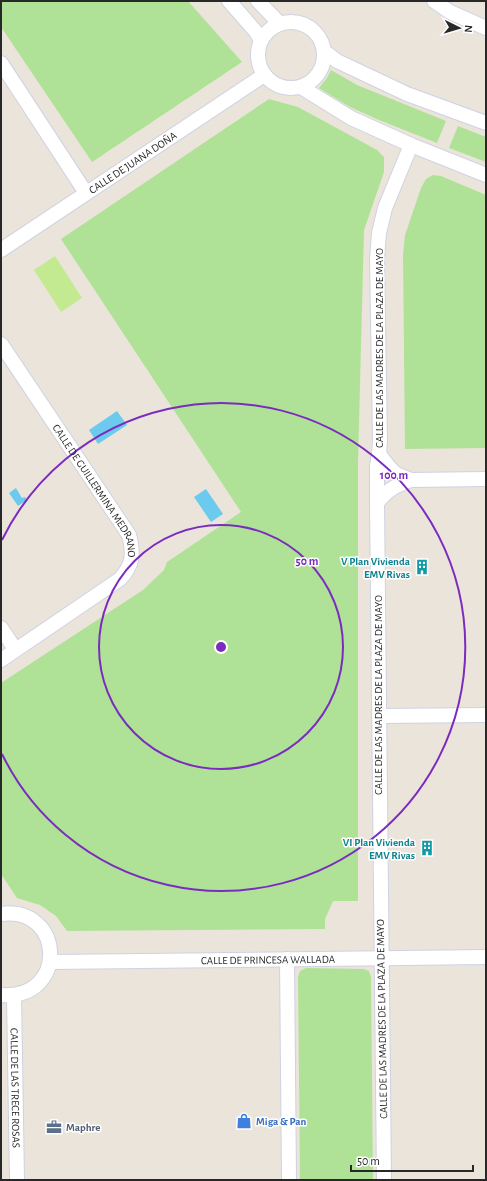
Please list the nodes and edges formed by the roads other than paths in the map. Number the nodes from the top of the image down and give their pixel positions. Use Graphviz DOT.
graph roads {
  1 [pos="229,1"];
  2 [pos="258,1"];
  3 [pos="434,1"];
  4 [pos="280,24"];
  5 [pos="486,28"];
  6 [pos="261,41"];
  7 [pos="324,51"];
  8 [pos="1,63"];
  9 [pos="264,75"];
  10 [pos="301,87"];
  11 [pos="486,124"];
  12 [pos="411,145"];
  13 [pos="486,175"];
  14 [pos="86,193"];
  15 [pos="1,250"];
  16 [pos="1,344"];
  17 [pos="379,454"];
  18 [pos="486,479"];
  19 [pos="411,480"];
  20 [pos="377,503"];
  21 [pos="1,628"];
  22 [pos="15,649"];
  23 [pos="1,660"];
  24 [pos="486,715"];
  25 [pos="379,716"];
  26 [pos="1,914"];
  27 [pos="486,957"];
  28 [pos="382,958"];
  29 [pos="287,959"];
  30 [pos="50,962"];
  31 [pos="8,995"];
  32 [pos="17,1180"];
  33 [pos="289,1180"];
  34 [pos="384,1180"];
  1 -- 6 [label="street"];
  2 -- 4 [label="street"];
  3 -- 5 [label="street"];
  4 -- 6 [label="street"];
  4 -- 7 [label="street"];
  6 -- 9 [label="street"];
  7 -- 10 [label="street"];
  7 -- 11 [label="street"];
  8 -- 14 [label="street"];
  9 -- 10 [label="street"];
  9 -- 14 [label="street, CALLE DE JUANA DOÑA"];
  10 -- 12 [label="street"];
  12 -- 13 [label="street"];
  12 -- 17 [label="street, CALLE DE LAS MADRES DE LA PLAZA DE MAYO"];
  14 -- 15 [label="street, CALLE DE JUANA DOÑA"];
  16 -- 22 [label="street, CALLE DE GUILLERMINA MEDRANO"];
  17 -- 19 [label="street"];
  17 -- 20 [label="street, CALLE DE LAS MADRES DE LA PLAZA DE MAYO"];
  18 -- 19 [label="street"];
  19 -- 20 [label="street"];
  20 -- 25 [label="street, CALLE DE LAS MADRES DE LA PLAZA DE MAYO"];
  21 -- 22 [label="street"];
  22 -- 23 [label="street, CALLE DE GUILLERMINA MEDRANO"];
  24 -- 25 [label="street"];
  25 -- 28 [label="street, CALLE DE LAS MADRES DE LA PLAZA DE MAYO"];
  26 -- 30 [label="street"];
  27 -- 28 [label="street, CALLE DE PRINCESA WALLADA"];
  28 -- 29 [label="street, CALLE DE PRINCESA WALLADA"];
  28 -- 34 [label="street, CALLE DE LAS MADRES DE LA PLAZA DE MAYO"];
  29 -- 30 [label="street, CALLE DE PRINCESA WALLADA"];
  29 -- 33 [label="street"];
  30 -- 31 [label="street"];
  31 -- 32 [label="street, CALLE DE LAS TRECE ROSAS"];
}
